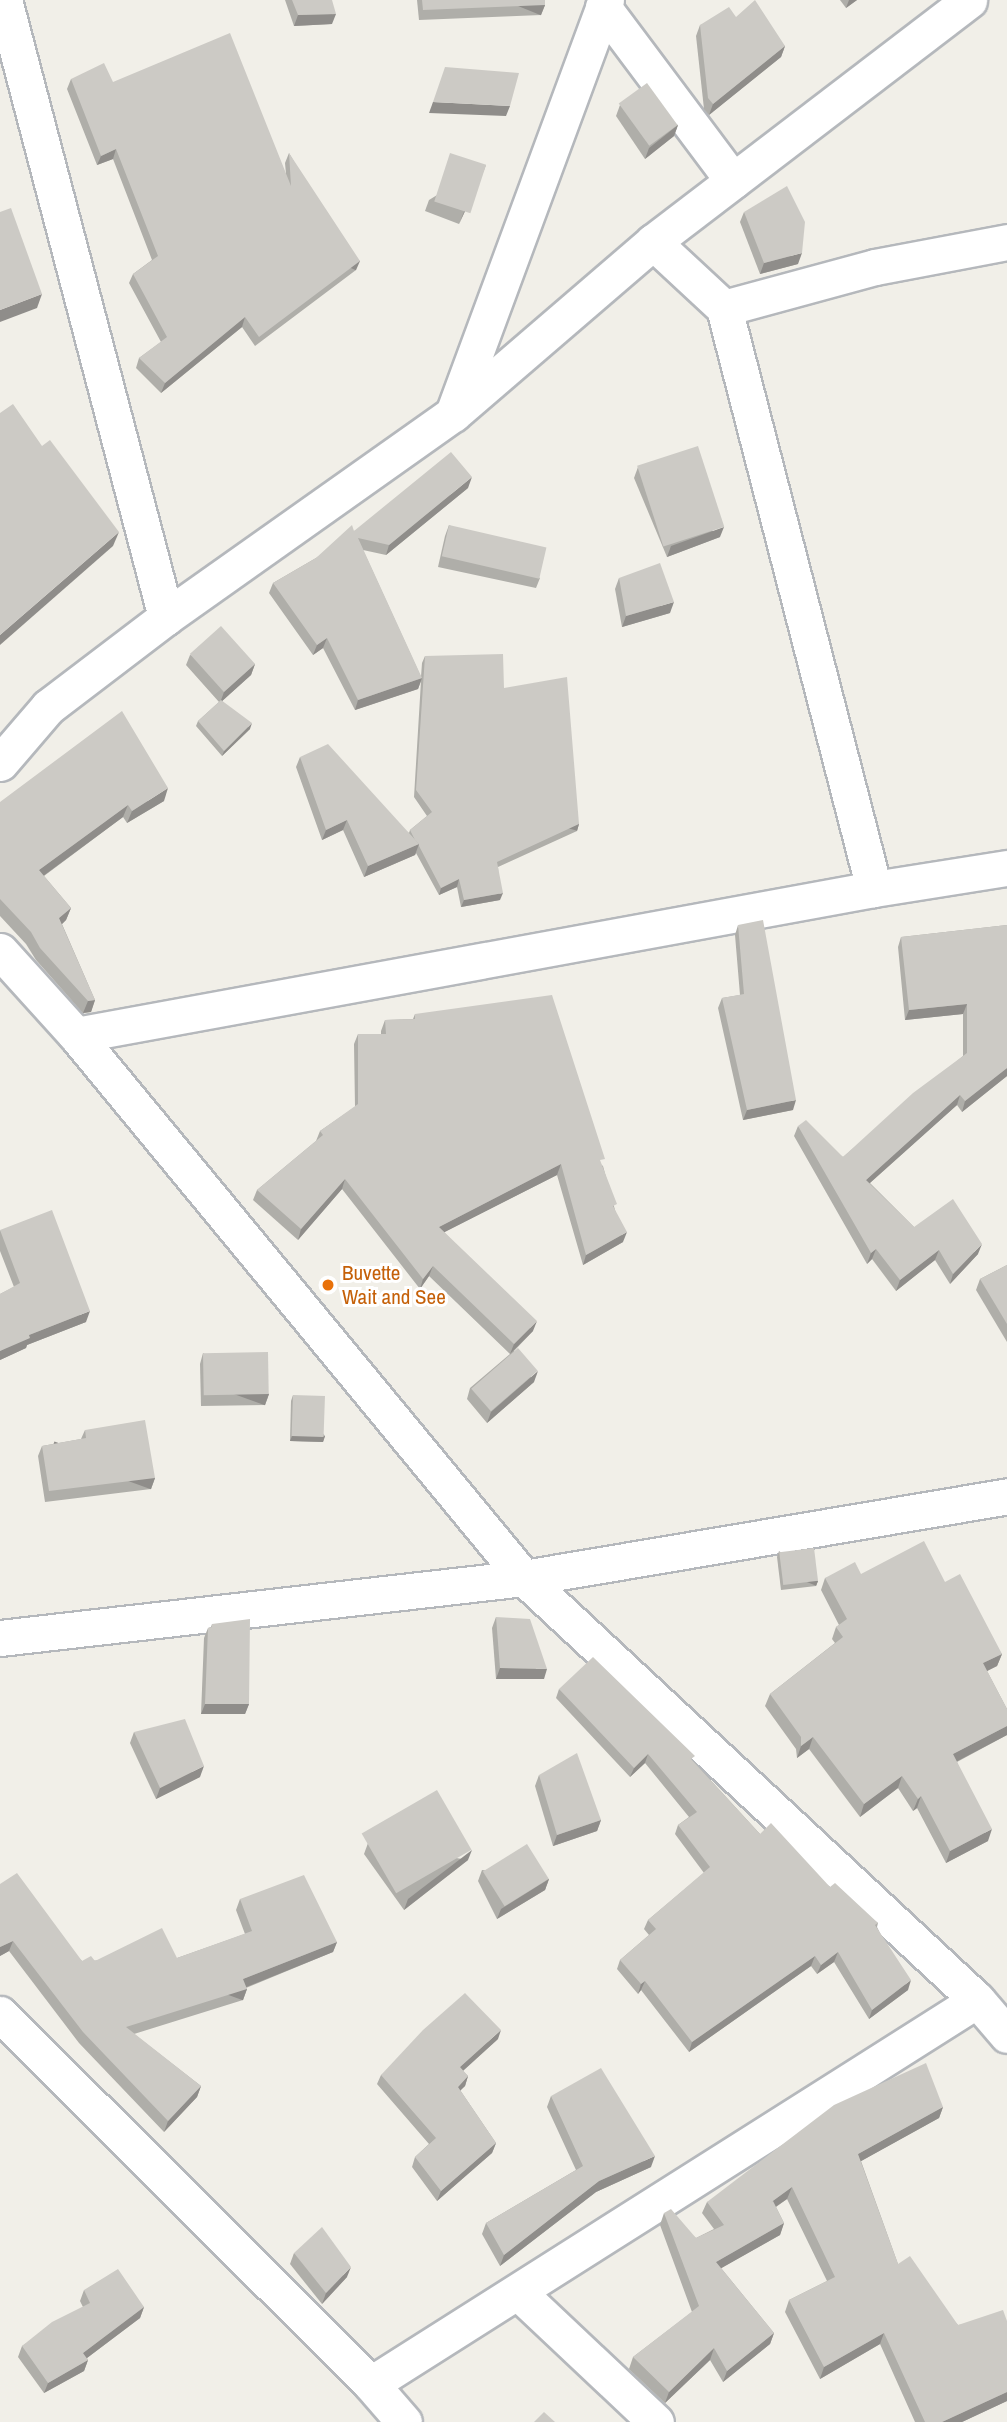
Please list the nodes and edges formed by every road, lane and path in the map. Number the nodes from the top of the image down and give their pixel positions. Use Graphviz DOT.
graph roads {
  1 [pos="4,0"];
  2 [pos="969,0"];
  3 [pos="604,3"];
  4 [pos="733,181"];
  5 [pos="653,242"];
  6 [pos="1007,242"];
  7 [pos="724,308"];
  8 [pos="453,414"];
  9 [pos="166,617"];
  10 [pos="0,763"];
  11 [pos="1007,868"];
  12 [pos="874,889"];
  13 [pos="0,951"];
  14 [pos="76,1035"];
  15 [pos="1007,1496"];
  16 [pos="524,1578"];
  17 [pos="0,1638"];
  18 [pos="977,2000"];
  19 [pos="0,2014"];
  20 [pos="1007,2035"];
  21 [pos="519,2293"];
  22 [pos="371,2384"];
  23 [pos="404,2422"];
  24 [pos="656,2422"];
  1 -- 9 [label="street"];
  2 -- 4 [label="street"];
  3 -- 4 [label="street"];
  3 -- 8 [label="street"];
  4 -- 5 [label="street"];
  5 -- 7 [label="street"];
  5 -- 8 [label="street"];
  6 -- 7 [label="street"];
  7 -- 12 [label="street"];
  8 -- 9 [label="street"];
  9 -- 10 [label="street"];
  11 -- 12 [label="street"];
  12 -- 14 [label="street"];
  13 -- 14 [label="street"];
  14 -- 16 [label="street"];
  15 -- 16 [label="street"];
  16 -- 17 [label="street"];
  16 -- 18 [label="street"];
  18 -- 20 [label="street"];
  18 -- 21 [label="street"];
  19 -- 22 [label="street"];
  21 -- 22 [label="street"];
  21 -- 24 [label="street"];
  22 -- 23 [label="street"];
}
